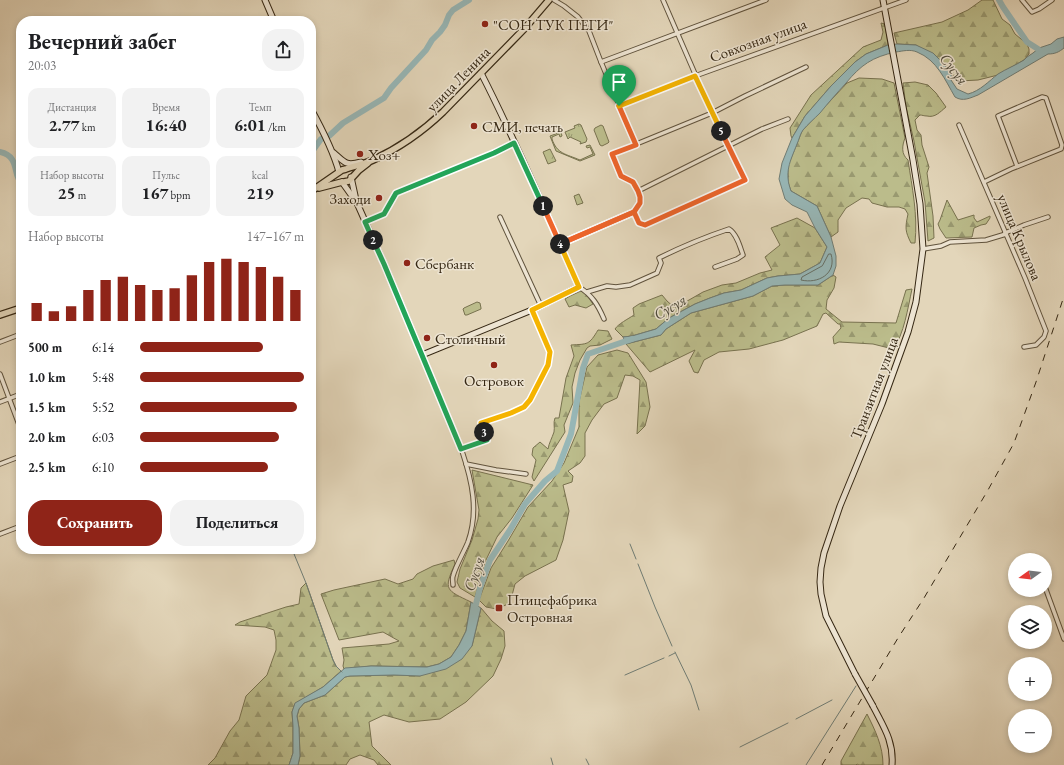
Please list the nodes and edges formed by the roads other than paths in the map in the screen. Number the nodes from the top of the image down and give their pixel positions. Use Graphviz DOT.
graph roads {
  1 [pos="265,0"];
  2 [pos="549,0"];
  3 [pos="554,0"];
  4 [pos="663,0"];
  5 [pos="766,0"];
  6 [pos="883,0"];
  7 [pos="906,0"];
  8 [pos="1022,0"];
  9 [pos="1052,0"];
  10 [pos="885,7"];
  11 [pos="272,16"];
  12 [pos="678,33"];
  13 [pos="601,62"];
  14 [pos="806,67"];
  15 [pos="481,73"];
  16 [pos="695,76"];
  17 [pos="619,106"];
  18 [pos="712,112"];
  19 [pos="316,119"];
  20 [pos="788,119"];
  21 [pos="959,125"];
  22 [pos="514,143"];
  23 [pos="636,145"];
  24 [pos="729,146"];
  25 [pos="331,149"];
  26 [pos="372,160"];
  27 [pos="1017,166"];
  28 [pos="347,169"];
  29 [pos="339,172"];
  30 [pos="351,177"];
  31 [pos="329,179"];
  32 [pos="342,182"];
  33 [pos="984,182"];
  34 [pos="316,188"];
  35 [pos="316,190"];
  36 [pos="638,191"];
  37 [pos="357,202"];
  38 [pos="634,212"];
  39 [pos="500,217"];
  40 [pos="1048,217"];
  41 [pos="365,222"];
  42 [pos="1005,234"];
  43 [pos="560,244"];
  44 [pos="923,249"];
  45 [pos="715,267"];
  46 [pos="579,287"];
  47 [pos="587,292"];
  48 [pos="541,306"];
  49 [pos="16,310"];
  50 [pos="532,310"];
  51 [pos="0,315"];
  52 [pos="604,319"];
  53 [pos="16,336"];
  54 [pos="0,342"];
  55 [pos="1024,347"];
  56 [pos="422,355"];
  57 [pos="0,374"];
  58 [pos="16,396"];
  59 [pos="9,399"];
  60 [pos="0,402"];
  61 [pos="16,417"];
  62 [pos="461,449"];
  63 [pos="16,458"];
  64 [pos="0,464"];
  65 [pos="466,464"];
  66 [pos="526,474"];
  67 [pos="16,528"];
  68 [pos="0,534"];
  69 [pos="453,585"];
  70 [pos="1049,597"];
  71 [pos="1064,639"];
  72 [pos="892,765"];
  1 -- 11 [label="main road"];
  2 -- 15 [label="main road, улица Ленина"];
  3 -- 13 [label="street"];
  4 -- 12 [label="street"];
  5 -- 12 [label="street"];
  6 -- 10 [label="main road, Транзитная улица"];
  7 -- 10 [label="street, Совхозная улица"];
  8 -- 9 [label="street"];
  10 -- 16 [label="street, Совхозная улица"];
  10 -- 44 [label="main road, Транзитная улица"];
  12 -- 13 [label="street"];
  12 -- 16 [label="street"];
  13 -- 17 [label="street"];
  14 -- 18 [label="street"];
  15 -- 22 [label="main road"];
  15 -- 26 [label="main road, улица Ленина"];
  16 -- 17 [label="street, Совхозная улица"];
  16 -- 18 [label="street"];
  17 -- 23 [label="street"];
  18 -- 23 [label="street"];
  18 -- 24 [label="street"];
  19 -- 25 [label="main road"];
  20 -- 24 [label="street"];
  21 -- 33 [label="street, улица Крылова"];
  22 -- 41 [label="street"];
  22 -- 43 [label="main road"];
  23 -- 36 [label="street"];
  24 -- 36 [label="street"];
  24 -- 38 [label="street"];
  25 -- 26 [label="main road"];
  25 -- 28 [label="main road"];
  25 -- 29 [label="main road"];
  25 -- 31 [label="main road"];
  26 -- 28 [label="main road, улица Ленина"];
  26 -- 30 [label="main road, улица Ленина"];
  27 -- 27 [label="street"];
  27 -- 33 [label="street"];
  28 -- 29 [label="main road, улица Ленина"];
  28 -- 30 [label="main road"];
  29 -- 31 [label="main road, улица Ленина"];
  29 -- 32 [label="main road"];
  30 -- 32 [label="main road, улица Ленина"];
  30 -- 37 [label="main road"];
  31 -- 34 [label="main road, улица Ленина"];
  32 -- 35 [label="main road, улица Ленина"];
  32 -- 37 [label="main road"];
  33 -- 42 [label="street, улица Крылова"];
  36 -- 38 [label="street"];
  37 -- 41 [label="main road"];
  38 -- 43 [label="street"];
  39 -- 48 [label="street"];
  40 -- 42 [label="street"];
  41 -- 56 [label="main road"];
  42 -- 44 [label="street"];
  42 -- 55 [label="street, улица Крылова"];
  43 -- 46 [label="main road"];
  44 -- 72 [label="main road, Транзитная улица, bridge"];
  45 -- 47 [label="street"];
  46 -- 47 [label="street"];
  46 -- 48 [label="main road"];
  47 -- 52 [label="street"];
  48 -- 50 [label="main road"];
  49 -- 51 [label="main road"];
  50 -- 56 [label="main road"];
  50 -- 62 [label="street"];
  53 -- 54 [label="street"];
  56 -- 62 [label="street"];
  57 -- 59 [label="street"];
  58 -- 59 [label="street"];
  59 -- 60 [label="street"];
  59 -- 61 [label="street"];
  62 -- 65 [label="street"];
  63 -- 64 [label="street"];
  65 -- 66 [label="street"];
  65 -- 69 [label="street"];
  67 -- 68 [label="street"];
  70 -- 71 [label="street"];
}
